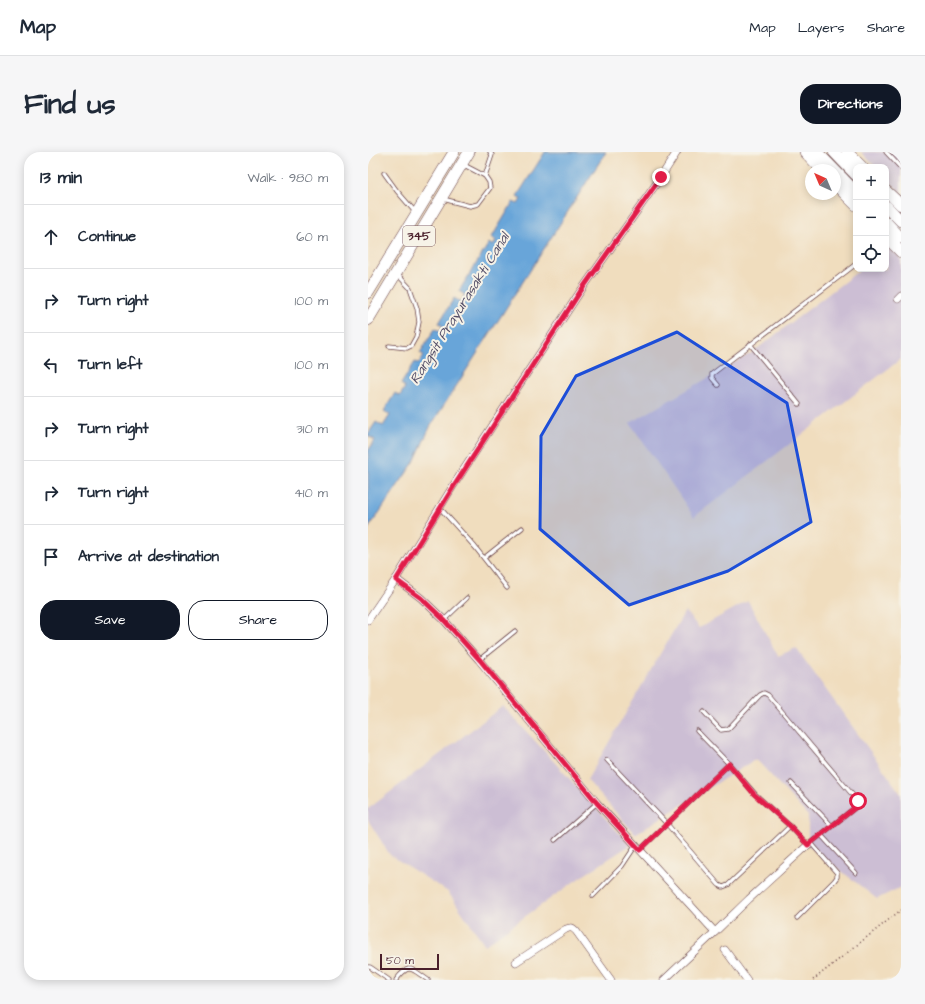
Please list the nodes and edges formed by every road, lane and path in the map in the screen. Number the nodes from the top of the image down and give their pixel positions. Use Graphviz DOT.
graph roads {
  1 [pos="454,152"];
  2 [pos="469,152"];
  3 [pos="490,152"];
  4 [pos="677,152"];
  5 [pos="805,152"];
  6 [pos="818,152"];
  7 [pos="834,152"];
  8 [pos="847,152"];
  9 [pos="886,152"];
  10 [pos="462,164"];
  11 [pos="816,164"];
  12 [pos="859,164"];
  13 [pos="901,168"];
  14 [pos="853,171"];
  15 [pos="384,174"];
  16 [pos="486,176"];
  17 [pos="853,189"];
  18 [pos="841,190"];
  19 [pos="889,193"];
  20 [pos="442,198"];
  21 [pos="853,203"];
  22 [pos="901,205"];
  23 [pos="889,209"];
  24 [pos="416,214"];
  25 [pos="901,221"];
  26 [pos="889,225"];
  27 [pos="901,238"];
  28 [pos="889,241"];
  29 [pos="901,252"];
  30 [pos="853,266"];
  31 [pos="396,274"];
  32 [pos="368,293"];
  33 [pos="368,320"];
  34 [pos="750,344"];
  35 [pos="389,346"];
  36 [pos="718,385"];
  37 [pos="799,404"];
  38 [pos="440,508"];
  39 [pos="522,528"];
  40 [pos="484,558"];
  41 [pos="396,580"];
  42 [pos="507,588"];
  43 [pos="467,598"];
  44 [pos="368,620"];
  45 [pos="444,620"];
  46 [pos="515,631"];
  47 [pos="480,660"];
  48 [pos="704,712"];
  49 [pos="697,732"];
  50 [pos="607,760"];
  51 [pos="729,764"];
  52 [pos="791,782"];
  53 [pos="597,803"];
  54 [pos="667,824"];
  55 [pos="790,826"];
  56 [pos="832,826"];
  57 [pos="820,835"];
  58 [pos="555,840"];
  59 [pos="810,844"];
  60 [pos="638,848"];
  61 [pos="856,873"];
  62 [pos="593,896"];
  63 [pos="901,910"];
  64 [pos="797,918"];
  65 [pos="715,932"];
  66 [pos="725,950"];
  67 [pos="516,962"];
  68 [pos="368,967"];
  69 [pos="607,979"];
  70 [pos="389,980"];
  71 [pos="396,980"];
  72 [pos="428,980"];
  73 [pos="664,980"];
  74 [pos="747,980"];
  75 [pos="813,980"];
  1 -- 24 [label="main road, 345"];
  2 -- 10 [label="main road, 345"];
  3 -- 16 [label="lane"];
  4 -- 38 [label="street"];
  5 -- 11 [label="main road"];
  6 -- 17 [label="main road"];
  7 -- 14 [label="main road"];
  8 -- 12 [label="main road"];
  9 -- 13 [label="lane"];
  10 -- 16 [label="lane"];
  10 -- 20 [label="main road, 345"];
  15 -- 24 [label="lane"];
  16 -- 20 [label="lane"];
  18 -- 21 [label="main road"];
  19 -- 22 [label="main road"];
  20 -- 31 [label="main road, 345"];
  23 -- 25 [label="main road"];
  24 -- 32 [label="main road, 345"];
  26 -- 27 [label="main road"];
  28 -- 29 [label="main road"];
  30 -- 34 [label="lane"];
  31 -- 33 [label="main road, 345"];
  31 -- 35 [label="lane"];
  34 -- 36 [label="lane"];
  34 -- 37 [label="lane"];
  38 -- 40 [label="lane"];
  38 -- 41 [label="street"];
  39 -- 40 [label="lane"];
  40 -- 42 [label="lane"];
  41 -- 44 [label="street"];
  41 -- 45 [label="street"];
  43 -- 45 [label="lane"];
  45 -- 47 [label="street"];
  46 -- 47 [label="lane"];
  47 -- 53 [label="street"];
  48 -- 56 [label="lane"];
  49 -- 51 [label="lane"];
  50 -- 54 [label="lane"];
  51 -- 54 [label="lane"];
  51 -- 55 [label="lane"];
  52 -- 56 [label="lane"];
  53 -- 58 [label="lane"];
  53 -- 60 [label="street"];
  54 -- 55 [label="lane"];
  54 -- 60 [label="lane"];
  55 -- 59 [label="lane"];
  56 -- 57 [label="lane"];
  57 -- 59 [label="lane"];
  57 -- 61 [label="lane"];
  59 -- 64 [label="lane"];
  59 -- 65 [label="street"];
  60 -- 62 [label="lane"];
  60 -- 65 [label="street"];
  63 -- 75 [label="path"];
  65 -- 73 [label="street"];
  66 -- 74 [label="street"];
  67 -- 69 [label="street"];
  68 -- 70 [label="lane"];
  71 -- 72 [label="lane"];
}
